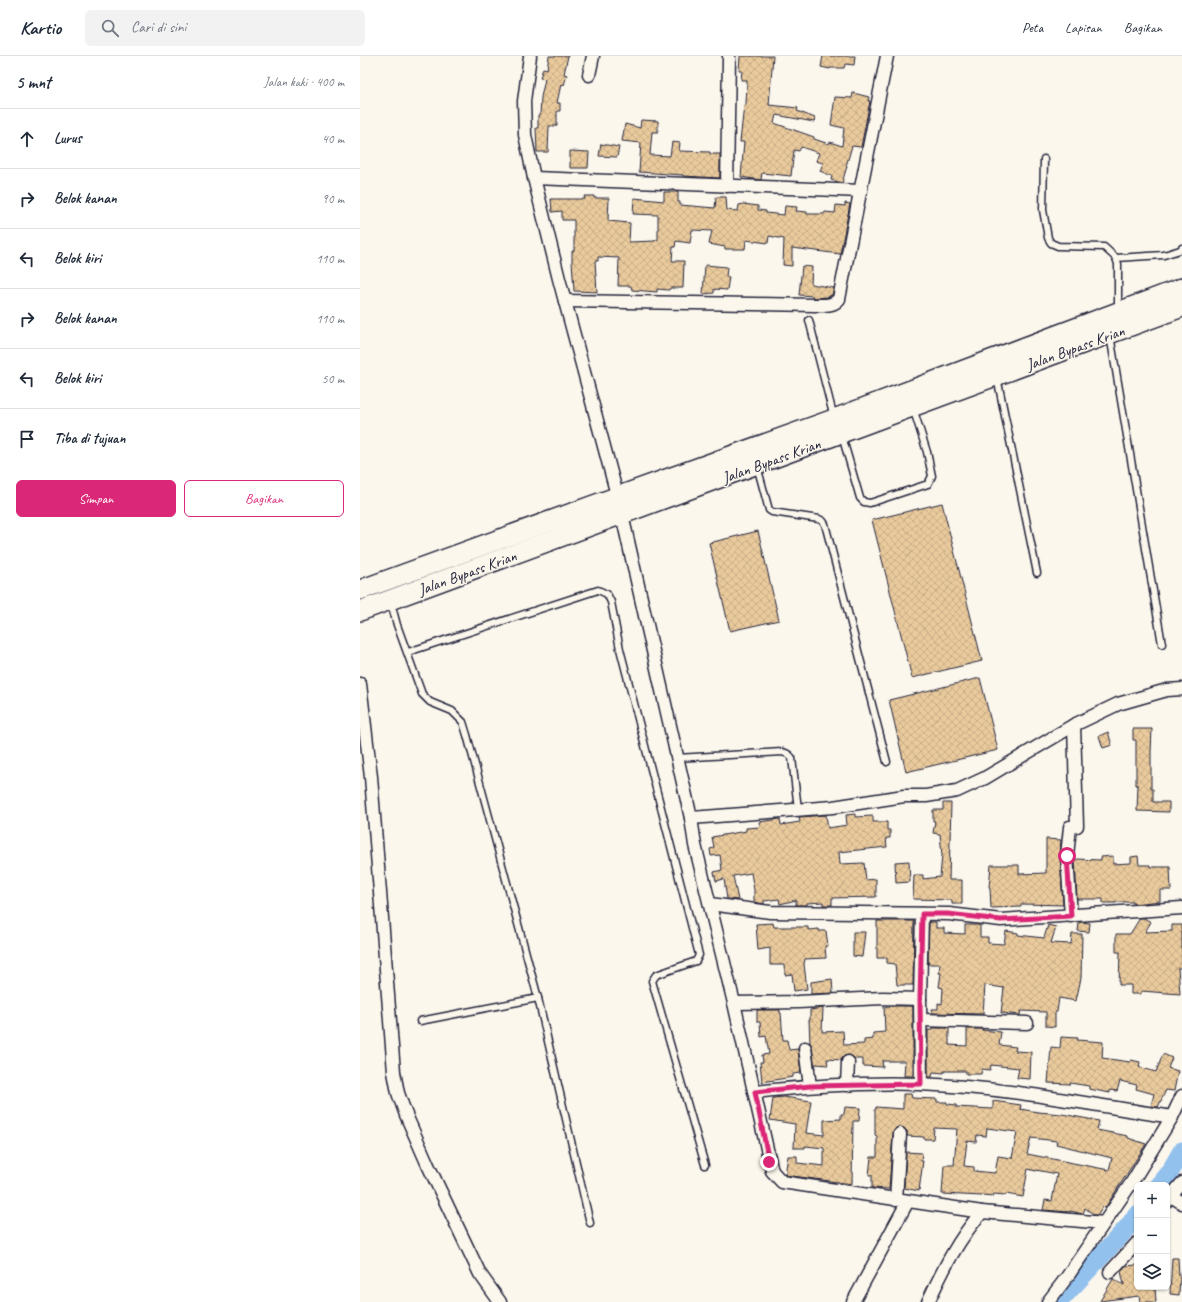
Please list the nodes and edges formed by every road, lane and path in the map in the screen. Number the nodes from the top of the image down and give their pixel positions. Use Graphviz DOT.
graph roads {
  1 [pos="530,56"];
  2 [pos="593,56"];
  3 [pos="729,56"];
  4 [pos="887,56"];
  5 [pos="589,75"];
  6 [pos="1044,159"];
  7 [pos="534,178"];
  8 [pos="727,186"];
  9 [pos="861,191"];
  10 [pos="1182,248"];
  11 [pos="1116,258"];
  12 [pos="1182,288"];
  13 [pos="565,301"];
  14 [pos="1182,307"];
  15 [pos="1118,311"];
  16 [pos="809,320"];
  17 [pos="1110,334"];
  18 [pos="996,376"];
  19 [pos="913,407"];
  20 [pos="838,426"];
  21 [pos="757,465"];
  22 [pos="618,496"];
  23 [pos="622,515"];
  24 [pos="1037,573"];
  25 [pos="360,590"];
  26 [pos="390,600"];
  27 [pos="360,611"];
  28 [pos="1162,644"];
  29 [pos="408,652"];
  30 [pos="360,684"];
  31 [pos="1182,689"];
  32 [pos="1074,726"];
  33 [pos="676,758"];
  34 [pos="887,762"];
  35 [pos="798,809"];
  36 [pos="691,818"];
  37 [pos="710,904"];
  38 [pos="1182,908"];
  39 [pos="922,914"];
  40 [pos="1071,916"];
  41 [pos="538,998"];
  42 [pos="920,999"];
  43 [pos="734,1003"];
  44 [pos="921,1020"];
  45 [pos="420,1021"];
  46 [pos="1028,1023"];
  47 [pos="805,1048"];
  48 [pos="848,1062"];
  49 [pos="921,1084"];
  50 [pos="847,1085"];
  51 [pos="810,1086"];
  52 [pos="755,1092"];
  53 [pos="1182,1096"];
  54 [pos="1172,1117"];
  55 [pos="900,1134"];
  56 [pos="705,1165"];
  57 [pos="1182,1183"];
  58 [pos="1170,1197"];
  59 [pos="1170,1198"];
  60 [pos="896,1200"];
  61 [pos="908,1201"];
  62 [pos="1182,1203"];
  63 [pos="982,1212"];
  64 [pos="590,1223"];
  65 [pos="1104,1223"];
  66 [pos="1134,1246"];
  67 [pos="1110,1272"];
  68 [pos="500,1302"];
  69 [pos="853,1302"];
  70 [pos="928,1302"];
  71 [pos="1048,1302"];
  1 -- 7 [label="street"];
  2 -- 5 [label="street"];
  3 -- 8 [label="street"];
  4 -- 9 [label="street"];
  6 -- 11 [label="lane"];
  7 -- 8 [label="street"];
  7 -- 13 [label="street"];
  8 -- 9 [label="street"];
  9 -- 13 [label="street"];
  10 -- 11 [label="lane"];
  11 -- 15 [label="lane"];
  12 -- 15 [label="highway, Jalan Bypass Krian"];
  13 -- 22 [label="street"];
  14 -- 17 [label="highway, Jalan Bypass Krian"];
  15 -- 20 [label="highway, Jalan Bypass Krian"];
  16 -- 20 [label="lane"];
  17 -- 18 [label="highway, Jalan Bypass Krian"];
  17 -- 28 [label="lane"];
  18 -- 19 [label="highway, Jalan Bypass Krian"];
  18 -- 24 [label="lane"];
  19 -- 20 [label="highway, Jalan Bypass Krian"];
  19 -- 20 [label="lane"];
  20 -- 21 [label="highway, Jalan Bypass Krian"];
  20 -- 22 [label="highway, Jalan Bypass Krian"];
  21 -- 23 [label="highway, Jalan Bypass Krian"];
  21 -- 34 [label="lane"];
  22 -- 23 [label="street"];
  22 -- 25 [label="highway, Jalan Bypass Krian"];
  23 -- 26 [label="highway, Jalan Bypass Krian"];
  23 -- 33 [label="street"];
  26 -- 27 [label="highway, Jalan Bypass Krian"];
  26 -- 29 [label="lane"];
  29 -- 41 [label="lane"];
  29 -- 56 [label="lane"];
  30 -- 68 [label="street"];
  31 -- 32 [label="street"];
  32 -- 35 [label="street"];
  32 -- 40 [label="street"];
  33 -- 35 [label="lane"];
  33 -- 36 [label="street"];
  35 -- 36 [label="street"];
  36 -- 37 [label="street"];
  37 -- 39 [label="street"];
  37 -- 43 [label="street"];
  38 -- 40 [label="street"];
  39 -- 40 [label="street"];
  39 -- 42 [label="street"];
  41 -- 45 [label="lane"];
  41 -- 64 [label="lane"];
  42 -- 43 [label="street"];
  42 -- 44 [label="street"];
  43 -- 52 [label="street"];
  44 -- 46 [label="street"];
  44 -- 49 [label="street"];
  47 -- 51 [label="street"];
  48 -- 50 [label="street"];
  49 -- 50 [label="street"];
  49 -- 54 [label="street"];
  50 -- 51 [label="street"];
  51 -- 52 [label="street"];
  52 -- 60 [label="street"];
  53 -- 54 [label="street"];
  54 -- 65 [label="street"];
  55 -- 60 [label="street"];
  57 -- 58 [label="street"];
  59 -- 62 [label="street"];
  60 -- 61 [label="street"];
  61 -- 63 [label="street"];
  61 -- 69 [label="street"];
  63 -- 65 [label="street"];
  63 -- 70 [label="street"];
  65 -- 71 [label="street"];
  66 -- 67 [label="street"];
}
